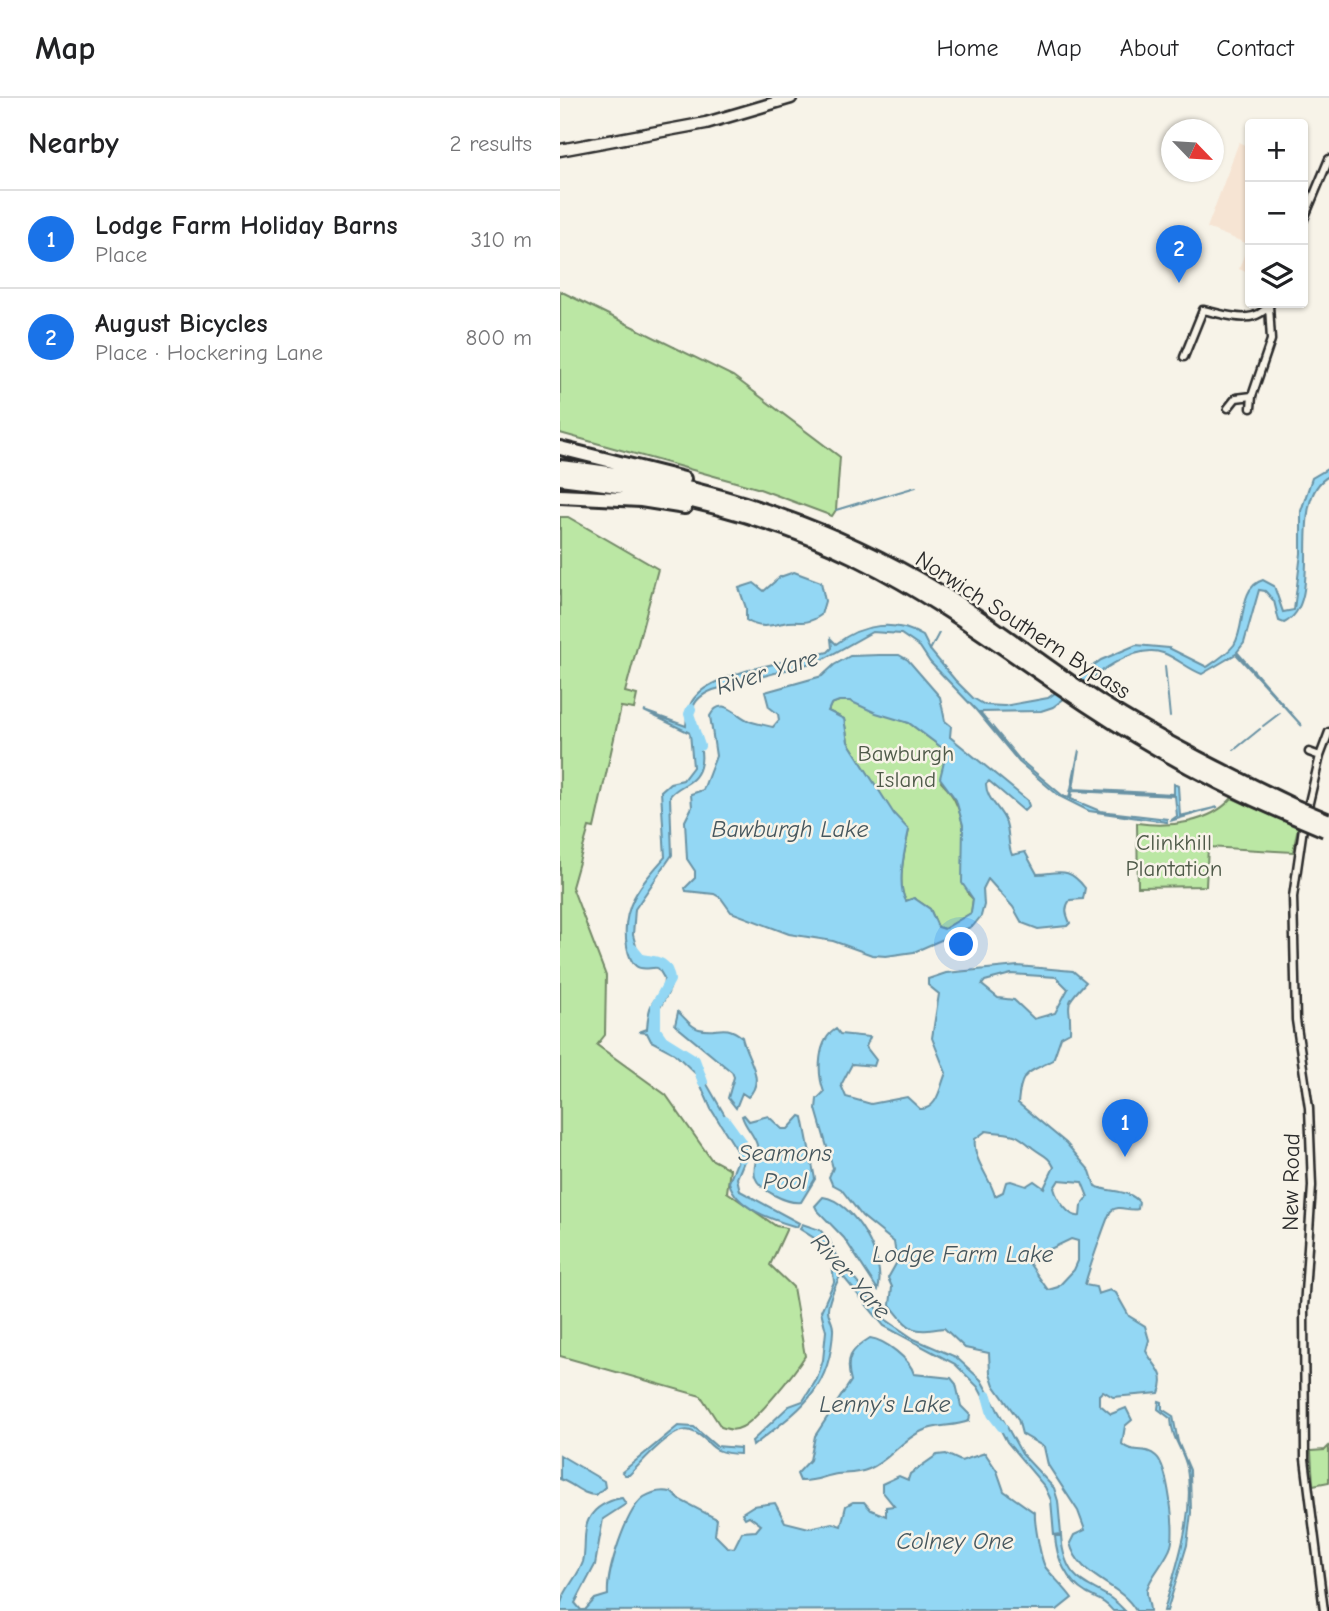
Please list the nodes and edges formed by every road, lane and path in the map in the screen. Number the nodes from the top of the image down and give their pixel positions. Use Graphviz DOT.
graph roads {
  1 [pos="791,98"];
  2 [pos="560,150"];
  3 [pos="1329,159"];
  4 [pos="1308,209"];
  5 [pos="1264,308"];
  6 [pos="1270,308"];
  7 [pos="1184,357"];
  8 [pos="1252,396"];
  9 [pos="1228,408"];
  10 [pos="1251,408"];
  11 [pos="560,448"];
  12 [pos="560,467"];
  13 [pos="560,478"];
  14 [pos="560,496"];
  15 [pos="858,559"];
  16 [pos="915,577"];
  17 [pos="1052,675"];
  18 [pos="1329,732"];
  19 [pos="1309,752"];
  20 [pos="1320,756"];
  21 [pos="1327,825"];
  22 [pos="1324,1611"];
  1 -- 2 [label="street"];
  3 -- 4 [label="street"];
  5 -- 7 [label="street"];
  6 -- 8 [label="street"];
  8 -- 9 [label="street"];
  8 -- 10 [label="street"];
  11 -- 16 [label="highway"];
  12 -- 16 [label="highway, Norwich Southern Bypass"];
  13 -- 15 [label="highway, Norwich Southern Bypass"];
  14 -- 15 [label="highway"];
  15 -- 17 [label="highway, Norwich Southern Bypass"];
  16 -- 17 [label="highway, Norwich Southern Bypass"];
  17 -- 21 [label="highway, Norwich Southern Bypass, bridge"];
  18 -- 20 [label="street, New Road"];
  19 -- 20 [label="street"];
  20 -- 22 [label="street, New Road"];
}
